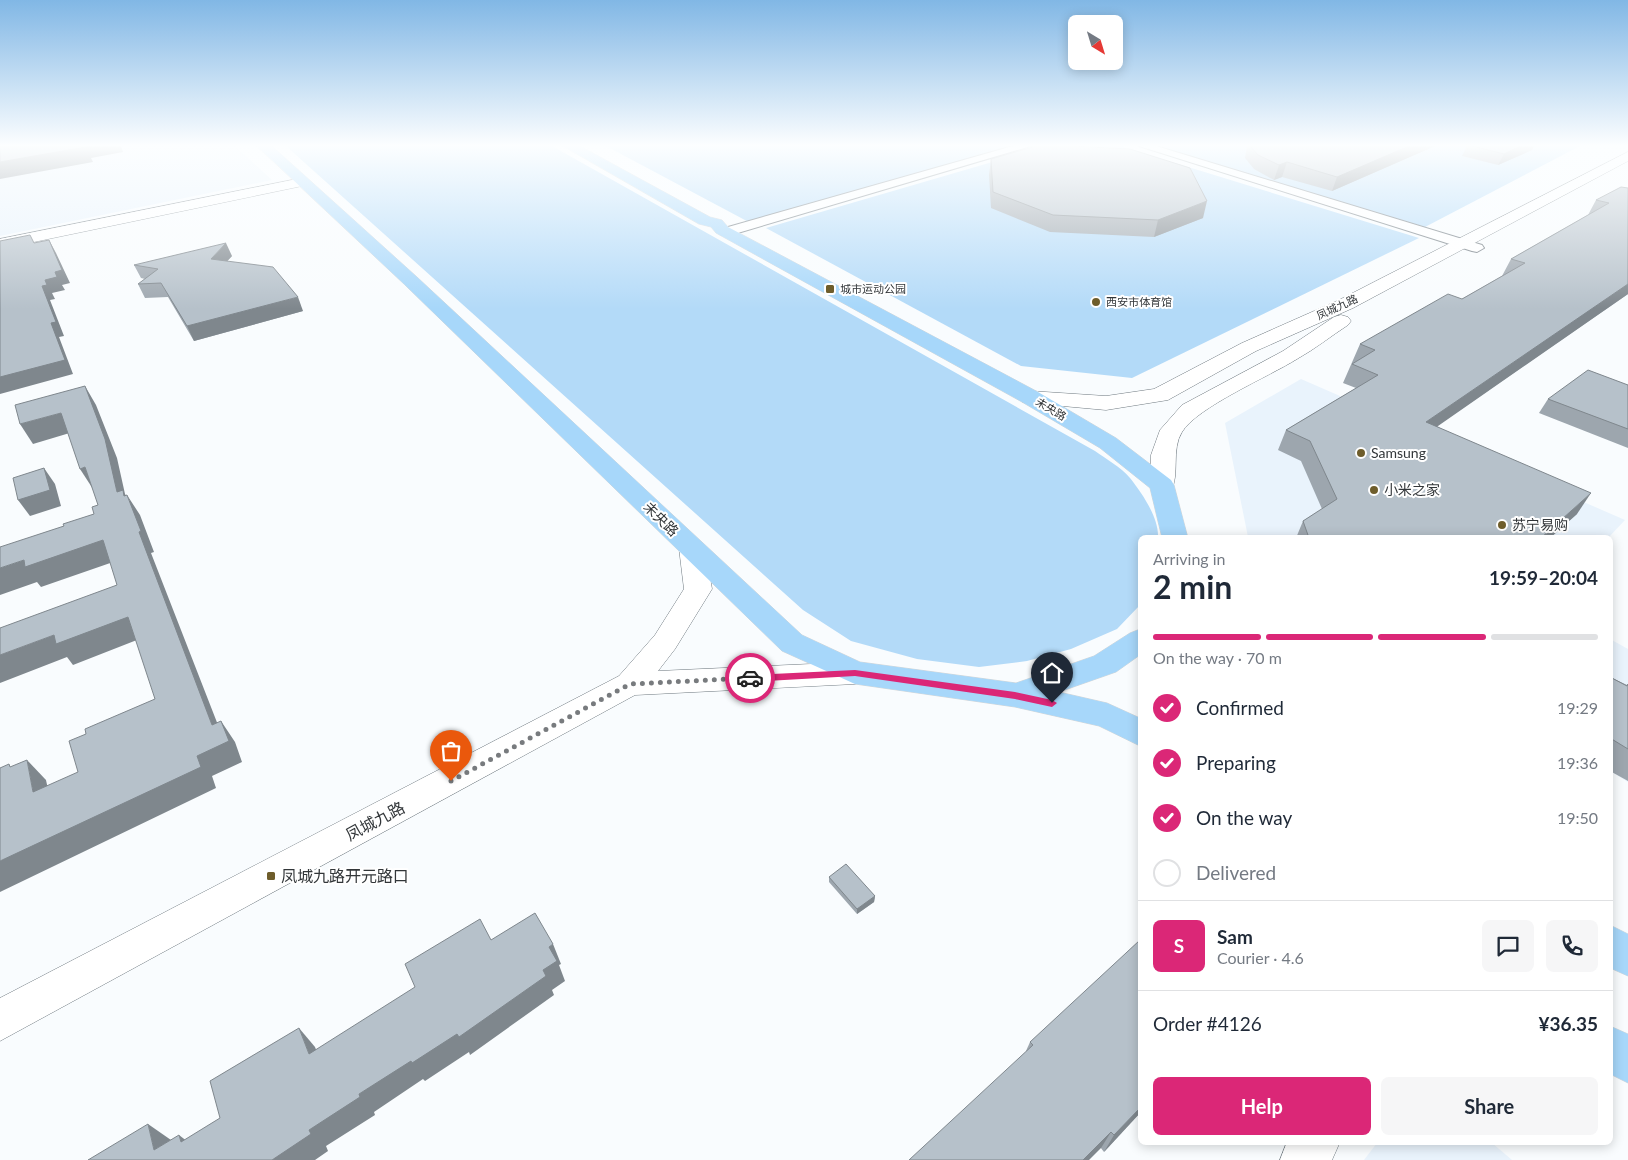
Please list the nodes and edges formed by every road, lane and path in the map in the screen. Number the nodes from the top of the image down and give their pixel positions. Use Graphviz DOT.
graph roads {
  1 [pos="214,200"];
  2 [pos="322,200"];
  3 [pos="667,200"];
  4 [pos="810,200"];
  5 [pos="825,200"];
  6 [pos="1322,200"];
  7 [pos="1560,200"];
  8 [pos="721,228"];
  9 [pos="0,244"];
  10 [pos="1470,245"];
  11 [pos="1030,396"];
  12 [pos="1162,485"];
  13 [pos="1174,535"];
  14 [pos="692,548"];
  15 [pos="1138,641"];
  16 [pos="855,673"];
  17 [pos="630,684"];
  18 [pos="1015,695"];
  19 [pos="1138,733"];
  20 [pos="1613,946"];
  21 [pos="1628,957"];
  22 [pos="0,1020"];
  23 [pos="1613,1049"];
  24 [pos="1628,1061"];
  25 [pos="1315,1145"];
  26 [pos="1303,1160"];
  1 -- 9 [label="street"];
  2 -- 14 [label="main road, 未央路"];
  3 -- 8 [label="main road, 未央路"];
  4 -- 8 [label="street"];
  5 -- 8 [label="street"];
  6 -- 10 [label="street"];
  7 -- 10 [label="street, 凤城九路"];
  8 -- 11 [label="main road, 未央路"];
  10 -- 11 [label="street, 凤城九路"];
  10 -- 12 [label="street, 凤城九路"];
  11 -- 12 [label="main road, 未央路"];
  12 -- 13 [label="main road"];
  14 -- 16 [label="main road, 未央路"];
  14 -- 17 [label="street"];
  15 -- 18 [label="main road"];
  16 -- 17 [label="street, 凤城九路"];
  16 -- 18 [label="main road, 未央路"];
  17 -- 22 [label="street, 凤城九路"];
  18 -- 19 [label="main road, 未央路"];
  20 -- 21 [label="main road"];
  23 -- 24 [label="main road"];
  25 -- 26 [label="street"];
}
